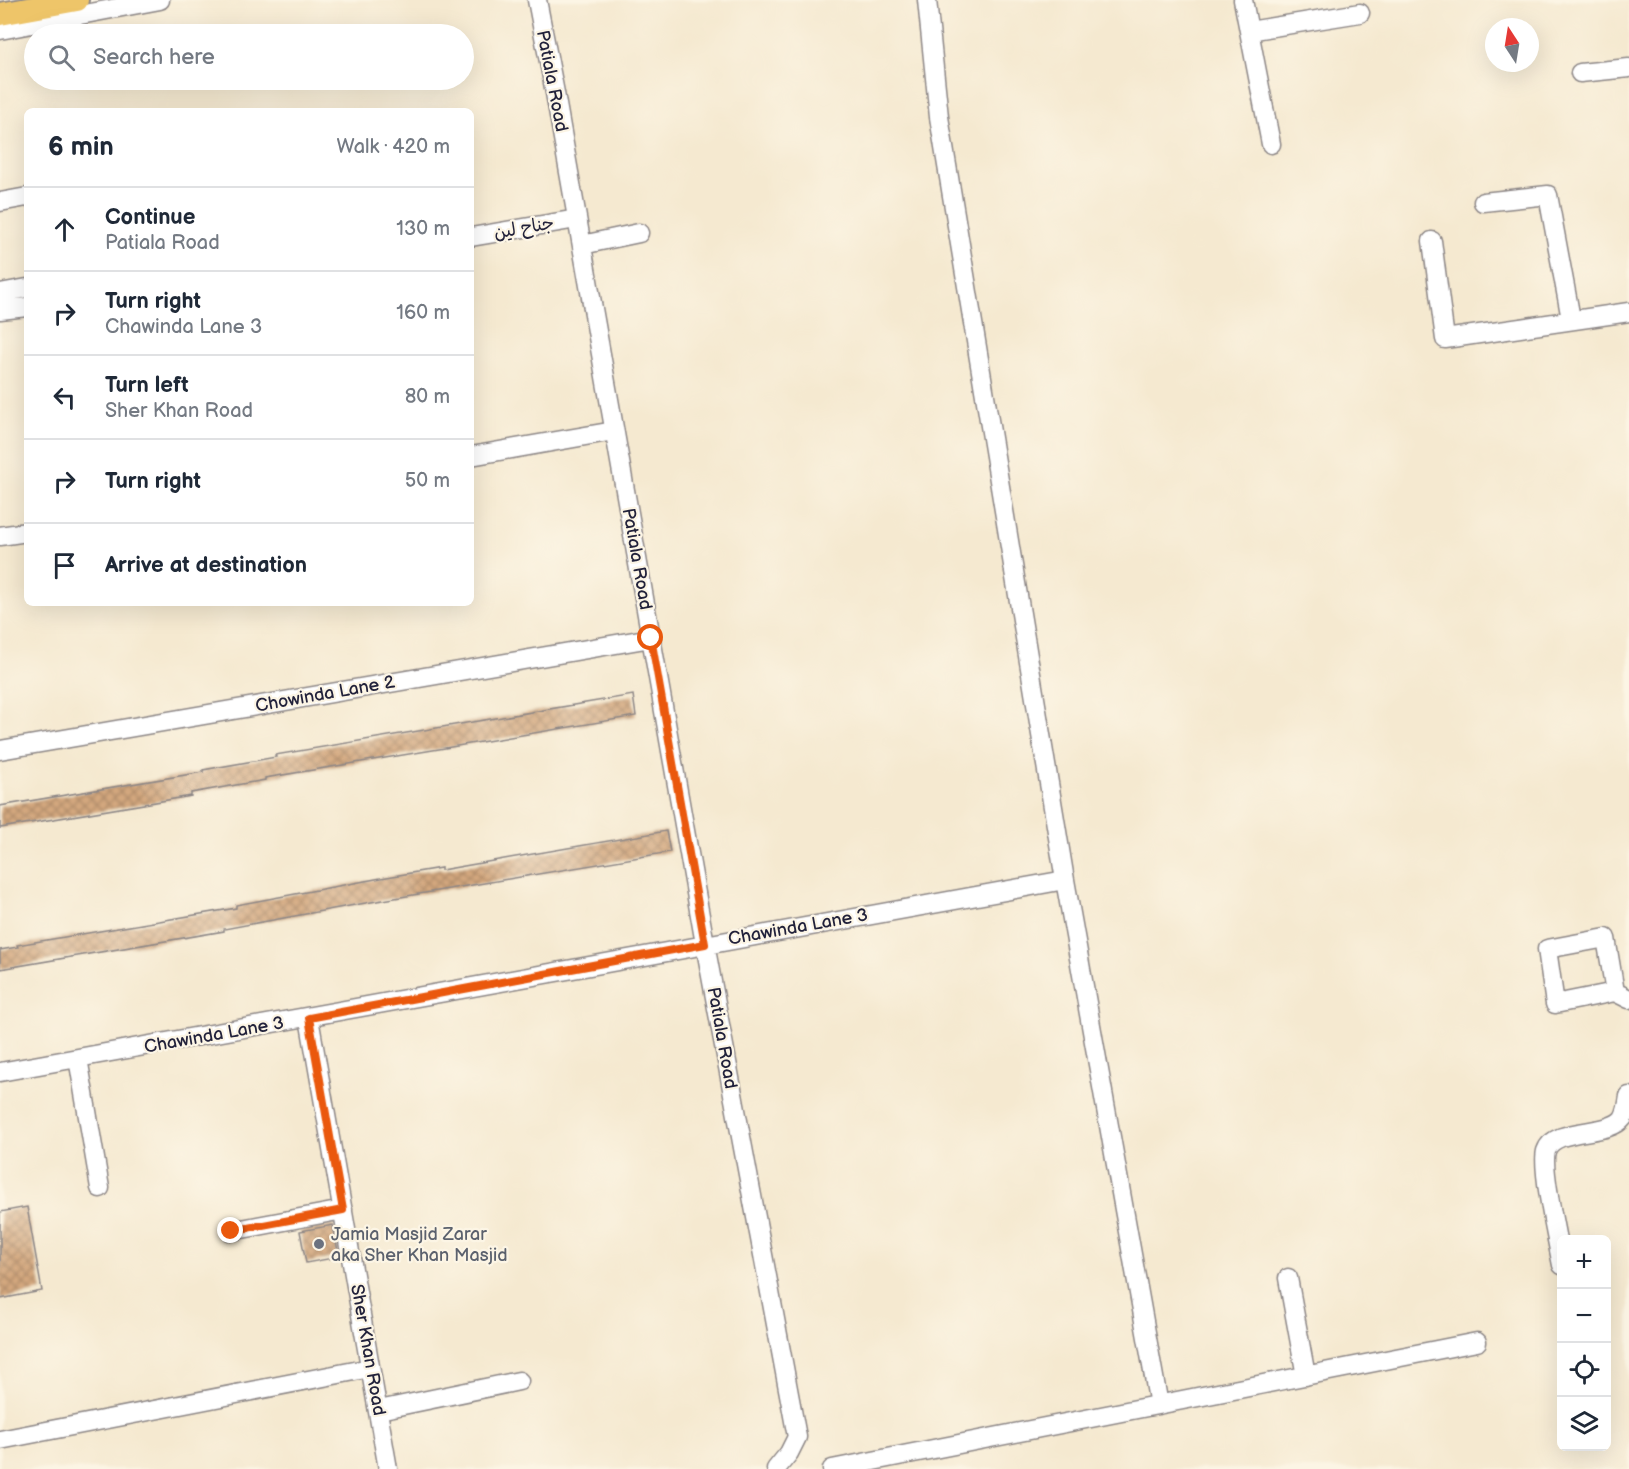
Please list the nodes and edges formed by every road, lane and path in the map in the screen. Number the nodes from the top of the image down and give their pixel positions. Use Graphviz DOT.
graph roads {
  1 [pos="77,0"];
  2 [pos="160,0"];
  3 [pos="537,0"];
  4 [pos="927,0"];
  5 [pos="1243,0"];
  6 [pos="1360,13"];
  7 [pos="0,14"];
  8 [pos="32,24"];
  9 [pos="24,26"];
  10 [pos="0,30"];
  11 [pos="1249,31"];
  12 [pos="1629,68"];
  13 [pos="1580,73"];
  14 [pos="1271,144"];
  15 [pos="24,198"];
  16 [pos="0,202"];
  17 [pos="1483,202"];
  18 [pos="577,219"];
  19 [pos="639,233"];
  20 [pos="474,236"];
  21 [pos="1432,241"];
  22 [pos="582,244"];
  23 [pos="24,289"];
  24 [pos="0,293"];
  25 [pos="24,307"];
  26 [pos="0,310"];
  27 [pos="1629,312"];
  28 [pos="1571,319"];
  29 [pos="614,431"];
  30 [pos="474,455"];
  31 [pos="24,532"];
  32 [pos="0,536"];
  33 [pos="651,638"];
  34 [pos="0,750"];
  35 [pos="1065,880"];
  36 [pos="705,944"];
  37 [pos="1622,995"];
  38 [pos="309,1018"];
  39 [pos="78,1058"];
  40 [pos="0,1072"];
  41 [pos="1629,1096"];
  42 [pos="100,1188"];
  43 [pos="343,1210"];
  44 [pos="231,1231"];
  45 [pos="1557,1235"];
  46 [pos="1288,1278"];
  47 [pos="1477,1342"];
  48 [pos="370,1368"];
  49 [pos="1306,1376"];
  50 [pos="519,1381"];
  51 [pos="1159,1405"];
  52 [pos="379,1410"];
  53 [pos="0,1440"];
  54 [pos="786,1466"];
  55 [pos="388,1469"];
  56 [pos="832,1469"];
  1 -- 7 [label="main road"];
  2 -- 8 [label="street"];
  3 -- 18 [label="street, Patiala Road"];
  4 -- 35 [label="street"];
  5 -- 11 [label="street"];
  6 -- 11 [label="street"];
  9 -- 10 [label="street"];
  11 -- 14 [label="street"];
  12 -- 13 [label="street"];
  15 -- 16 [label="street"];
  17 -- 28 [label="street"];
  18 -- 20 [label="street, جناح لین"];
  18 -- 22 [label="street, Patiala Road"];
  19 -- 22 [label="street"];
  21 -- 28 [label="street"];
  22 -- 29 [label="street, Patiala Road"];
  23 -- 24 [label="street"];
  25 -- 26 [label="street"];
  27 -- 28 [label="street"];
  29 -- 30 [label="street"];
  29 -- 33 [label="street, Patiala Road"];
  31 -- 32 [label="street"];
  33 -- 34 [label="street, Chowinda Lane 2"];
  33 -- 36 [label="street, Patiala Road"];
  35 -- 36 [label="street, Chawinda Lane 3"];
  35 -- 51 [label="street"];
  36 -- 38 [label="street, Chawinda Lane 3"];
  36 -- 54 [label="street, Patiala Road"];
  37 -- 37 [label="street"];
  38 -- 39 [label="street, Chawinda Lane 3"];
  38 -- 43 [label="street, Sher Khan Road"];
  39 -- 40 [label="street, Chawinda Lane 3"];
  39 -- 42 [label="street"];
  41 -- 45 [label="street"];
  43 -- 44 [label="street"];
  43 -- 48 [label="street, Sher Khan Road"];
  46 -- 49 [label="street"];
  47 -- 49 [label="street"];
  48 -- 52 [label="street, Sher Khan Road"];
  48 -- 53 [label="street"];
  49 -- 51 [label="street"];
  50 -- 52 [label="street"];
  51 -- 56 [label="street"];
  52 -- 55 [label="street, Sher Khan Road"];
}
